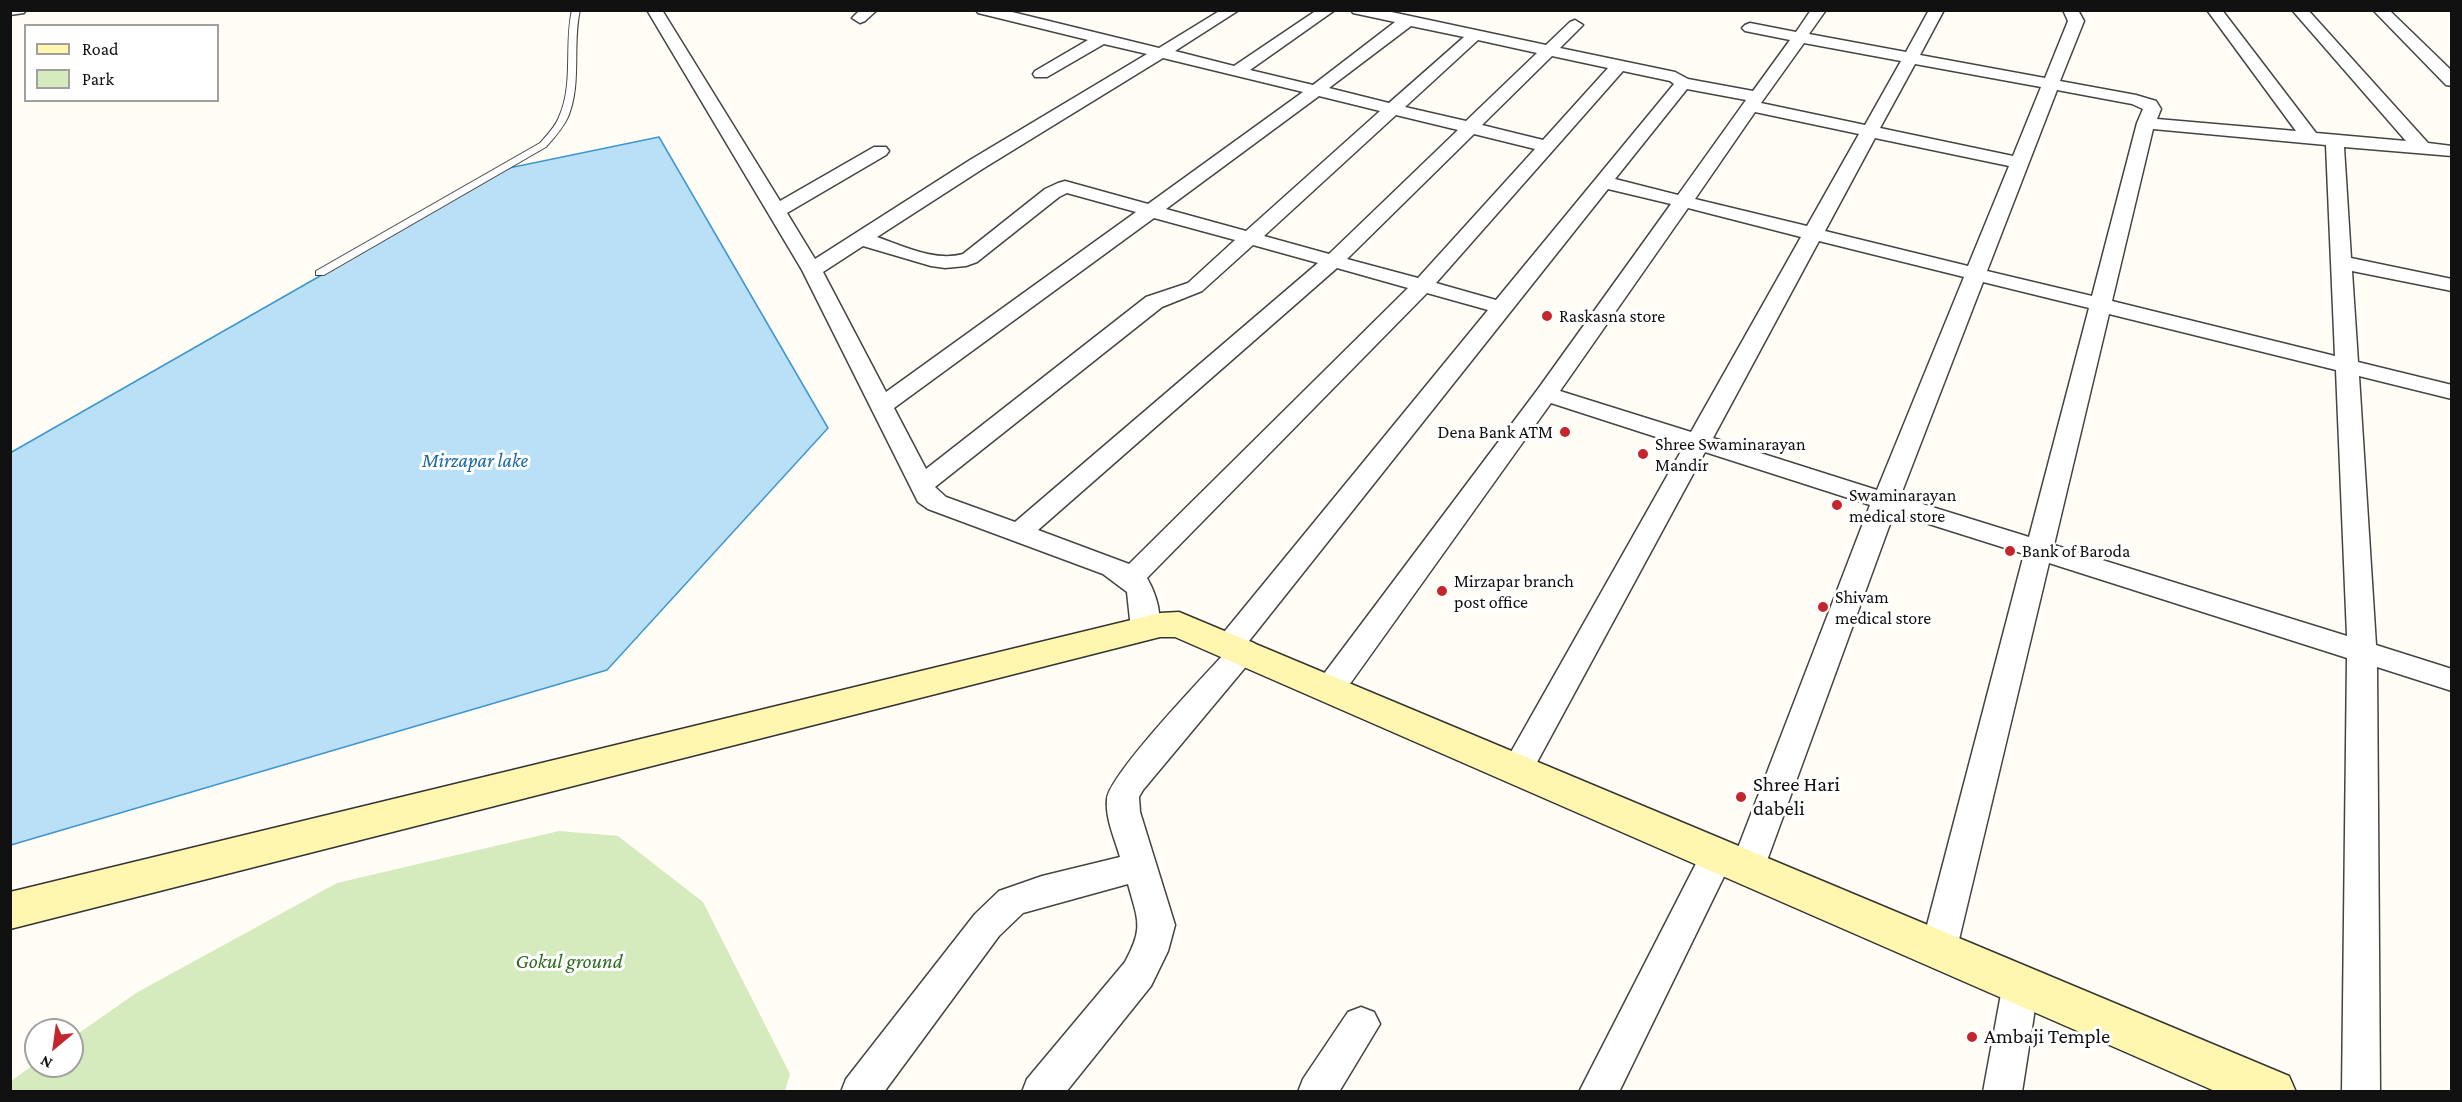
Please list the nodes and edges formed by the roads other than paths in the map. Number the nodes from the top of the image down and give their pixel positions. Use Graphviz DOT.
graph roads {
  1 [pos="19,10"];
  2 [pos="576,10"];
  3 [pos="654,10"];
  4 [pos="983,10"];
  5 [pos="1232,10"];
  6 [pos="1328,10"];
  7 [pos="1358,10"];
  8 [pos="1819,10"];
  9 [pos="1937,10"];
  10 [pos="2070,10"];
  11 [pos="2214,10"];
  12 [pos="2299,10"];
  13 [pos="2380,10"];
  14 [pos="10,11"];
  15 [pos="1407,21"];
  16 [pos="1575,25"];
  17 [pos="1750,28"];
  18 [pos="1475,35"];
  19 [pos="1800,37"];
  20 [pos="1101,39"];
  21 [pos="1548,51"];
  22 [pos="1162,54"];
  23 [pos="1911,58"];
  24 [pos="1619,66"];
  25 [pos="1236,72"];
  26 [pos="1041,74"];
  27 [pos="2451,81"];
  28 [pos="1683,83"];
  29 [pos="2051,84"];
  30 [pos="1315,91"];
  31 [pos="1753,102"];
  32 [pos="1391,110"];
  33 [pos="2146,123"];
  34 [pos="1468,129"];
  35 [pos="1870,131"];
  36 [pos="2323,139"];
  37 [pos="1547,146"];
  38 [pos="2422,148"];
  39 [pos="880,151"];
  40 [pos="2451,151"];
  41 [pos="2020,162"];
  42 [pos="1604,182"];
  43 [pos="1683,201"];
  44 [pos="1152,210"];
  45 [pos="776,211"];
  46 [pos="1814,234"];
  47 [pos="1250,238"];
  48 [pos="862,239"];
  49 [pos="1333,261"];
  50 [pos="2341,262"];
  51 [pos="812,270"];
  52 [pos="320,273"];
  53 [pos="1975,274"];
  54 [pos="2451,285"];
  55 [pos="1422,286"];
  56 [pos="2101,305"];
  57 [pos="1503,308"];
  58 [pos="2346,366"];
  59 [pos="2451,392"];
  60 [pos="1546,394"];
  61 [pos="881,407"];
  62 [pos="1698,442"];
  63 [pos="921,486"];
  64 [pos="1885,501"];
  65 [pos="1019,532"];
  66 [pos="2039,550"];
  67 [pos="1132,577"];
  68 [pos="1145,628"];
  69 [pos="1237,647"];
  70 [pos="2362,652"];
  71 [pos="2451,680"];
  72 [pos="1331,687"];
  73 [pos="1518,768"];
  74 [pos="1733,860"];
  75 [pos="1140,867"];
  76 [pos="10,911"];
  77 [pos="1939,948"];
  78 [pos="2020,983"];
  79 [pos="1361,1024"];
  80 [pos="860,1092"];
  81 [pos="1041,1092"];
  82 [pos="1317,1092"];
  83 [pos="1598,1092"];
  84 [pos="2002,1092"];
  85 [pos="2272,1092"];
  86 [pos="2361,1092"];
  1 -- 14 [label="street"];
  2 -- 52 [label="lane"];
  3 -- 45 [label="street"];
  4 -- 20 [label="street"];
  5 -- 22 [label="street"];
  6 -- 25 [label="street"];
  7 -- 15 [label="street"];
  8 -- 19 [label="street"];
  9 -- 23 [label="street"];
  10 -- 29 [label="street"];
  11 -- 36 [label="street"];
  12 -- 38 [label="street"];
  13 -- 27 [label="street"];
  15 -- 18 [label="street"];
  15 -- 30 [label="street"];
  16 -- 21 [label="street"];
  17 -- 19 [label="street"];
  18 -- 21 [label="street"];
  18 -- 32 [label="street"];
  19 -- 23 [label="street"];
  19 -- 31 [label="street"];
  20 -- 22 [label="street"];
  20 -- 26 [label="street"];
  21 -- 24 [label="street"];
  21 -- 34 [label="street"];
  22 -- 25 [label="street"];
  22 -- 48 [label="street"];
  23 -- 29 [label="street"];
  23 -- 35 [label="street"];
  24 -- 28 [label="street"];
  24 -- 37 [label="street"];
  25 -- 30 [label="street"];
  28 -- 31 [label="street"];
  28 -- 42 [label="street"];
  29 -- 33 [label="street"];
  29 -- 41 [label="street"];
  30 -- 32 [label="street"];
  30 -- 44 [label="street"];
  31 -- 35 [label="street"];
  31 -- 43 [label="street"];
  32 -- 34 [label="street"];
  32 -- 47 [label="street"];
  33 -- 36 [label="street"];
  33 -- 56 [label="street"];
  34 -- 37 [label="street"];
  34 -- 49 [label="street"];
  35 -- 41 [label="street"];
  35 -- 46 [label="street"];
  36 -- 38 [label="street"];
  36 -- 50 [label="street"];
  37 -- 55 [label="street"];
  38 -- 40 [label="street"];
  39 -- 45 [label="street"];
  41 -- 53 [label="street"];
  42 -- 43 [label="street"];
  42 -- 57 [label="street"];
  43 -- 46 [label="street"];
  43 -- 60 [label="street"];
  44 -- 47 [label="street"];
  44 -- 48 [label="street"];
  44 -- 61 [label="street"];
  45 -- 51 [label="street"];
  46 -- 53 [label="street"];
  46 -- 62 [label="street"];
  47 -- 49 [label="street"];
  47 -- 63 [label="street"];
  48 -- 51 [label="street"];
  49 -- 55 [label="street"];
  49 -- 65 [label="street"];
  50 -- 54 [label="street"];
  50 -- 58 [label="street"];
  51 -- 61 [label="street"];
  53 -- 56 [label="street"];
  53 -- 64 [label="street"];
  55 -- 57 [label="street"];
  55 -- 67 [label="street"];
  56 -- 58 [label="street"];
  56 -- 66 [label="street"];
  57 -- 69 [label="street"];
  58 -- 59 [label="street"];
  58 -- 70 [label="street"];
  60 -- 62 [label="street"];
  60 -- 72 [label="street"];
  61 -- 63 [label="street"];
  62 -- 64 [label="street"];
  62 -- 73 [label="street"];
  63 -- 65 [label="street"];
  64 -- 66 [label="street"];
  64 -- 74 [label="street"];
  65 -- 67 [label="street"];
  66 -- 70 [label="street"];
  66 -- 77 [label="street"];
  67 -- 68 [label="street"];
  68 -- 69 [label="street"];
  68 -- 76 [label="street"];
  69 -- 72 [label="street"];
  69 -- 75 [label="street"];
  70 -- 71 [label="street"];
  70 -- 86 [label="street"];
  72 -- 73 [label="street"];
  73 -- 74 [label="street"];
  74 -- 77 [label="street"];
  74 -- 83 [label="street"];
  75 -- 80 [label="street"];
  75 -- 81 [label="street"];
  77 -- 78 [label="street"];
  78 -- 84 [label="street"];
  78 -- 85 [label="street"];
  79 -- 82 [label="street"];
}
